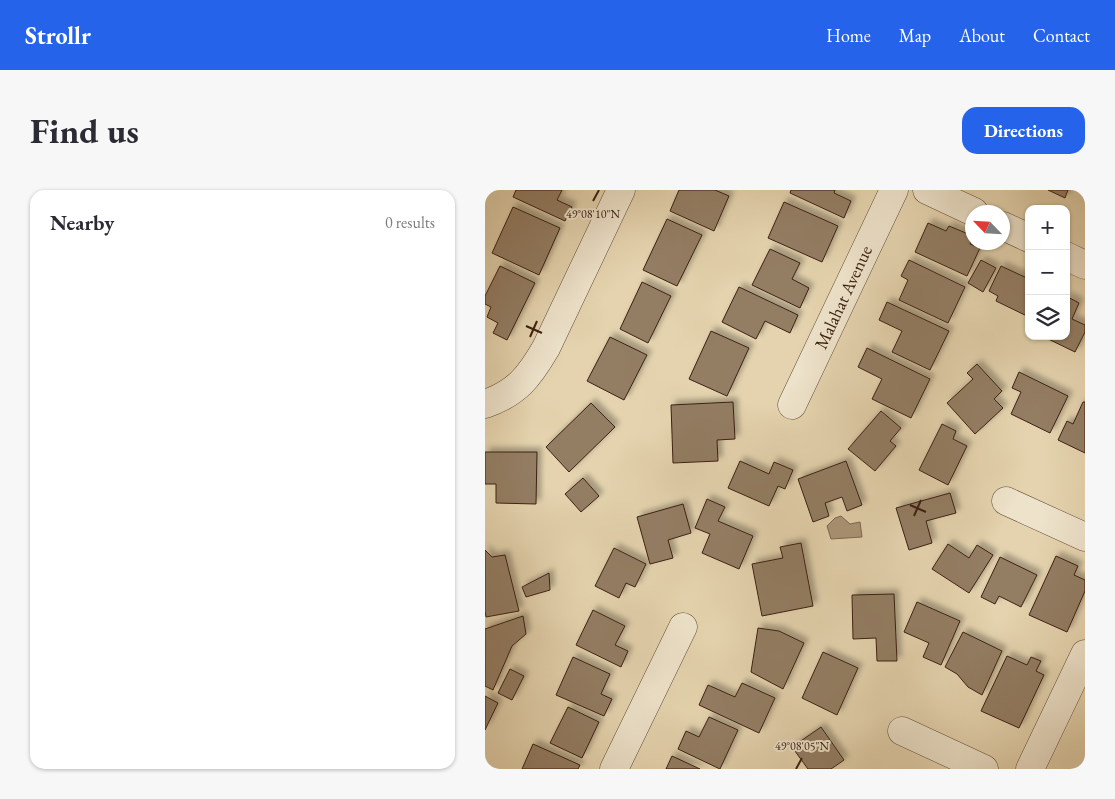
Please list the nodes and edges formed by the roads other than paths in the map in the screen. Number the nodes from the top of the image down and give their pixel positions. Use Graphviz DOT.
graph roads {
  1 [pos="621,190"];
  2 [pos="894,190"];
  3 [pos="927,190"];
  4 [pos="965,208"];
  5 [pos="1010,229"];
  6 [pos="1025,236"];
  7 [pos="1070,258"];
  8 [pos="1085,265"];
  9 [pos="485,404"];
  10 [pos="792,405"];
  11 [pos="1006,501"];
  12 [pos="1085,537"];
  13 [pos="683,627"];
  14 [pos="1085,654"];
  15 [pos="902,731"];
  16 [pos="614,769"];
  17 [pos="984,769"];
  18 [pos="1030,769"];
  1 -- 9 [label="street"];
  2 -- 10 [label="street, Malahat Avenue"];
  3 -- 4 [label="street"];
  5 -- 6 [label="street"];
  7 -- 8 [label="street"];
  11 -- 12 [label="street"];
  13 -- 16 [label="street"];
  14 -- 18 [label="street"];
  15 -- 17 [label="street"];
}
